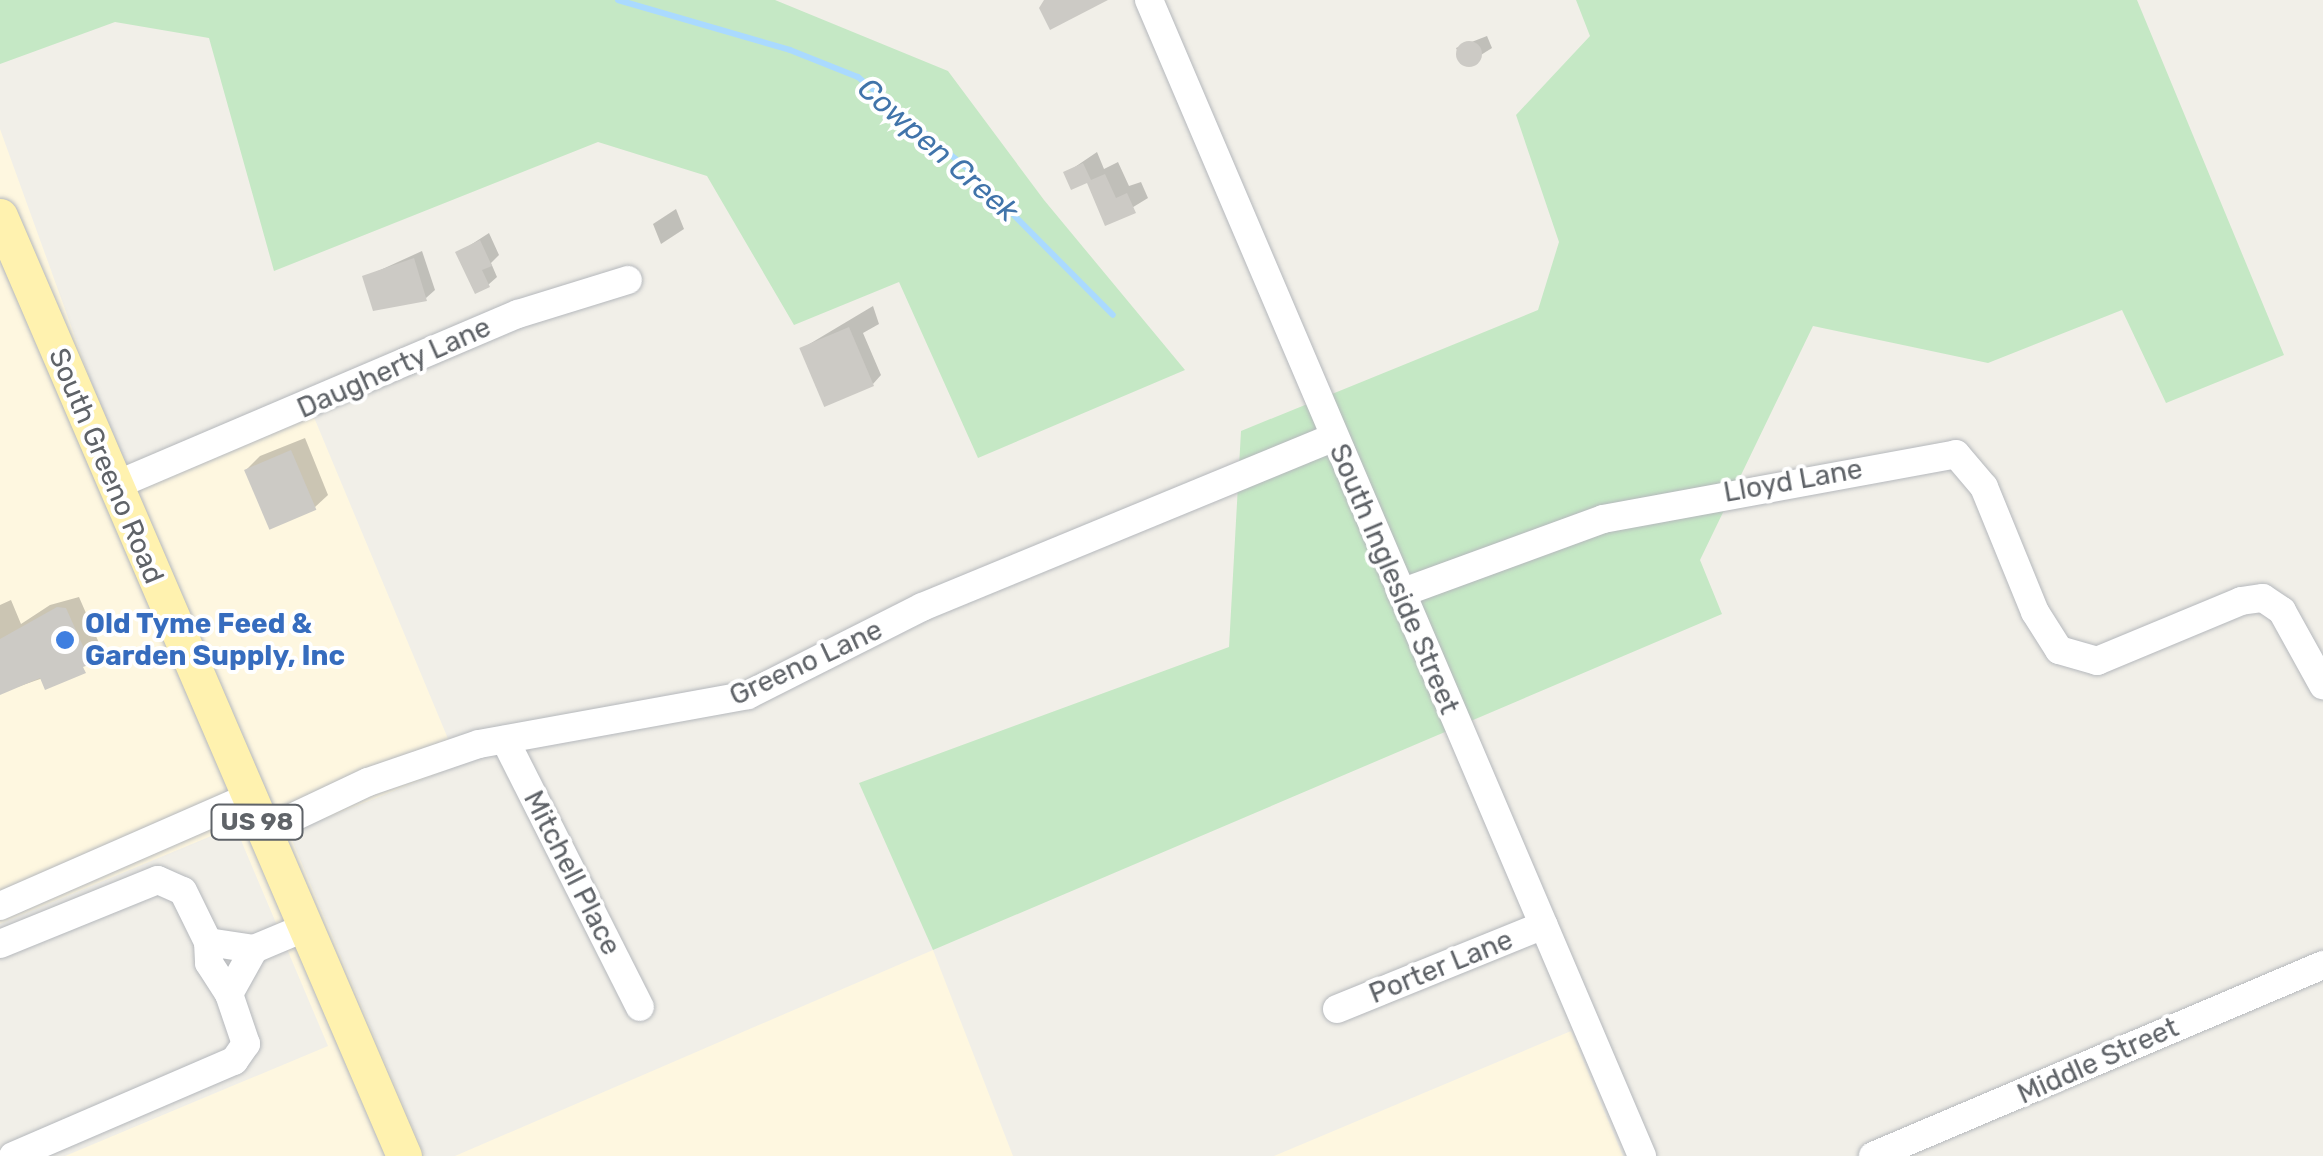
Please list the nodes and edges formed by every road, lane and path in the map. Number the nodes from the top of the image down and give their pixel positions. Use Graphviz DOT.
graph roads {
  1 [pos="1149,0"];
  2 [pos="0,216"];
  3 [pos="628,280"];
  4 [pos="1334,438"];
  5 [pos="114,486"];
  6 [pos="1401,593"];
  7 [pos="2323,685"];
  8 [pos="505,740"];
  9 [pos="247,798"];
  10 [pos="262,832"];
  11 [pos="0,906"];
  12 [pos="1544,925"];
  13 [pos="304,928"];
  14 [pos="208,942"];
  15 [pos="0,944"];
  16 [pos="254,949"];
  17 [pos="2323,965"];
  18 [pos="229,994"];
  19 [pos="640,1007"];
  20 [pos="1337,1009"];
  21 [pos="13,1156"];
  22 [pos="404,1156"];
  23 [pos="1642,1156"];
  24 [pos="1873,1156"];
  1 -- 4 [label="street, South Ingleside Street"];
  2 -- 5 [label="main road, South Greeno Road / US 98"];
  3 -- 5 [label="street, Daugherty Lane"];
  4 -- 6 [label="street, South Ingleside Street"];
  4 -- 8 [label="street, Greeno Lane"];
  5 -- 9 [label="main road, South Greeno Road / US 98"];
  6 -- 7 [label="street, Lloyd Lane"];
  6 -- 12 [label="street, South Ingleside Street"];
  8 -- 10 [label="street, Greeno Lane"];
  8 -- 19 [label="street, Mitchell Place"];
  9 -- 10 [label="main road, South Greeno Road / US 98"];
  9 -- 11 [label="street"];
  10 -- 13 [label="main road, South Greeno Road / US 98"];
  12 -- 20 [label="street, Porter Lane"];
  12 -- 23 [label="street, South Ingleside Street"];
  13 -- 16 [label="street"];
  13 -- 22 [label="main road, South Greeno Road / US 98"];
  14 -- 15 [label="street"];
  14 -- 16 [label="street"];
  14 -- 18 [label="street"];
  16 -- 18 [label="street"];
  17 -- 24 [label="street, Middle Street"];
  18 -- 21 [label="street"];
}
